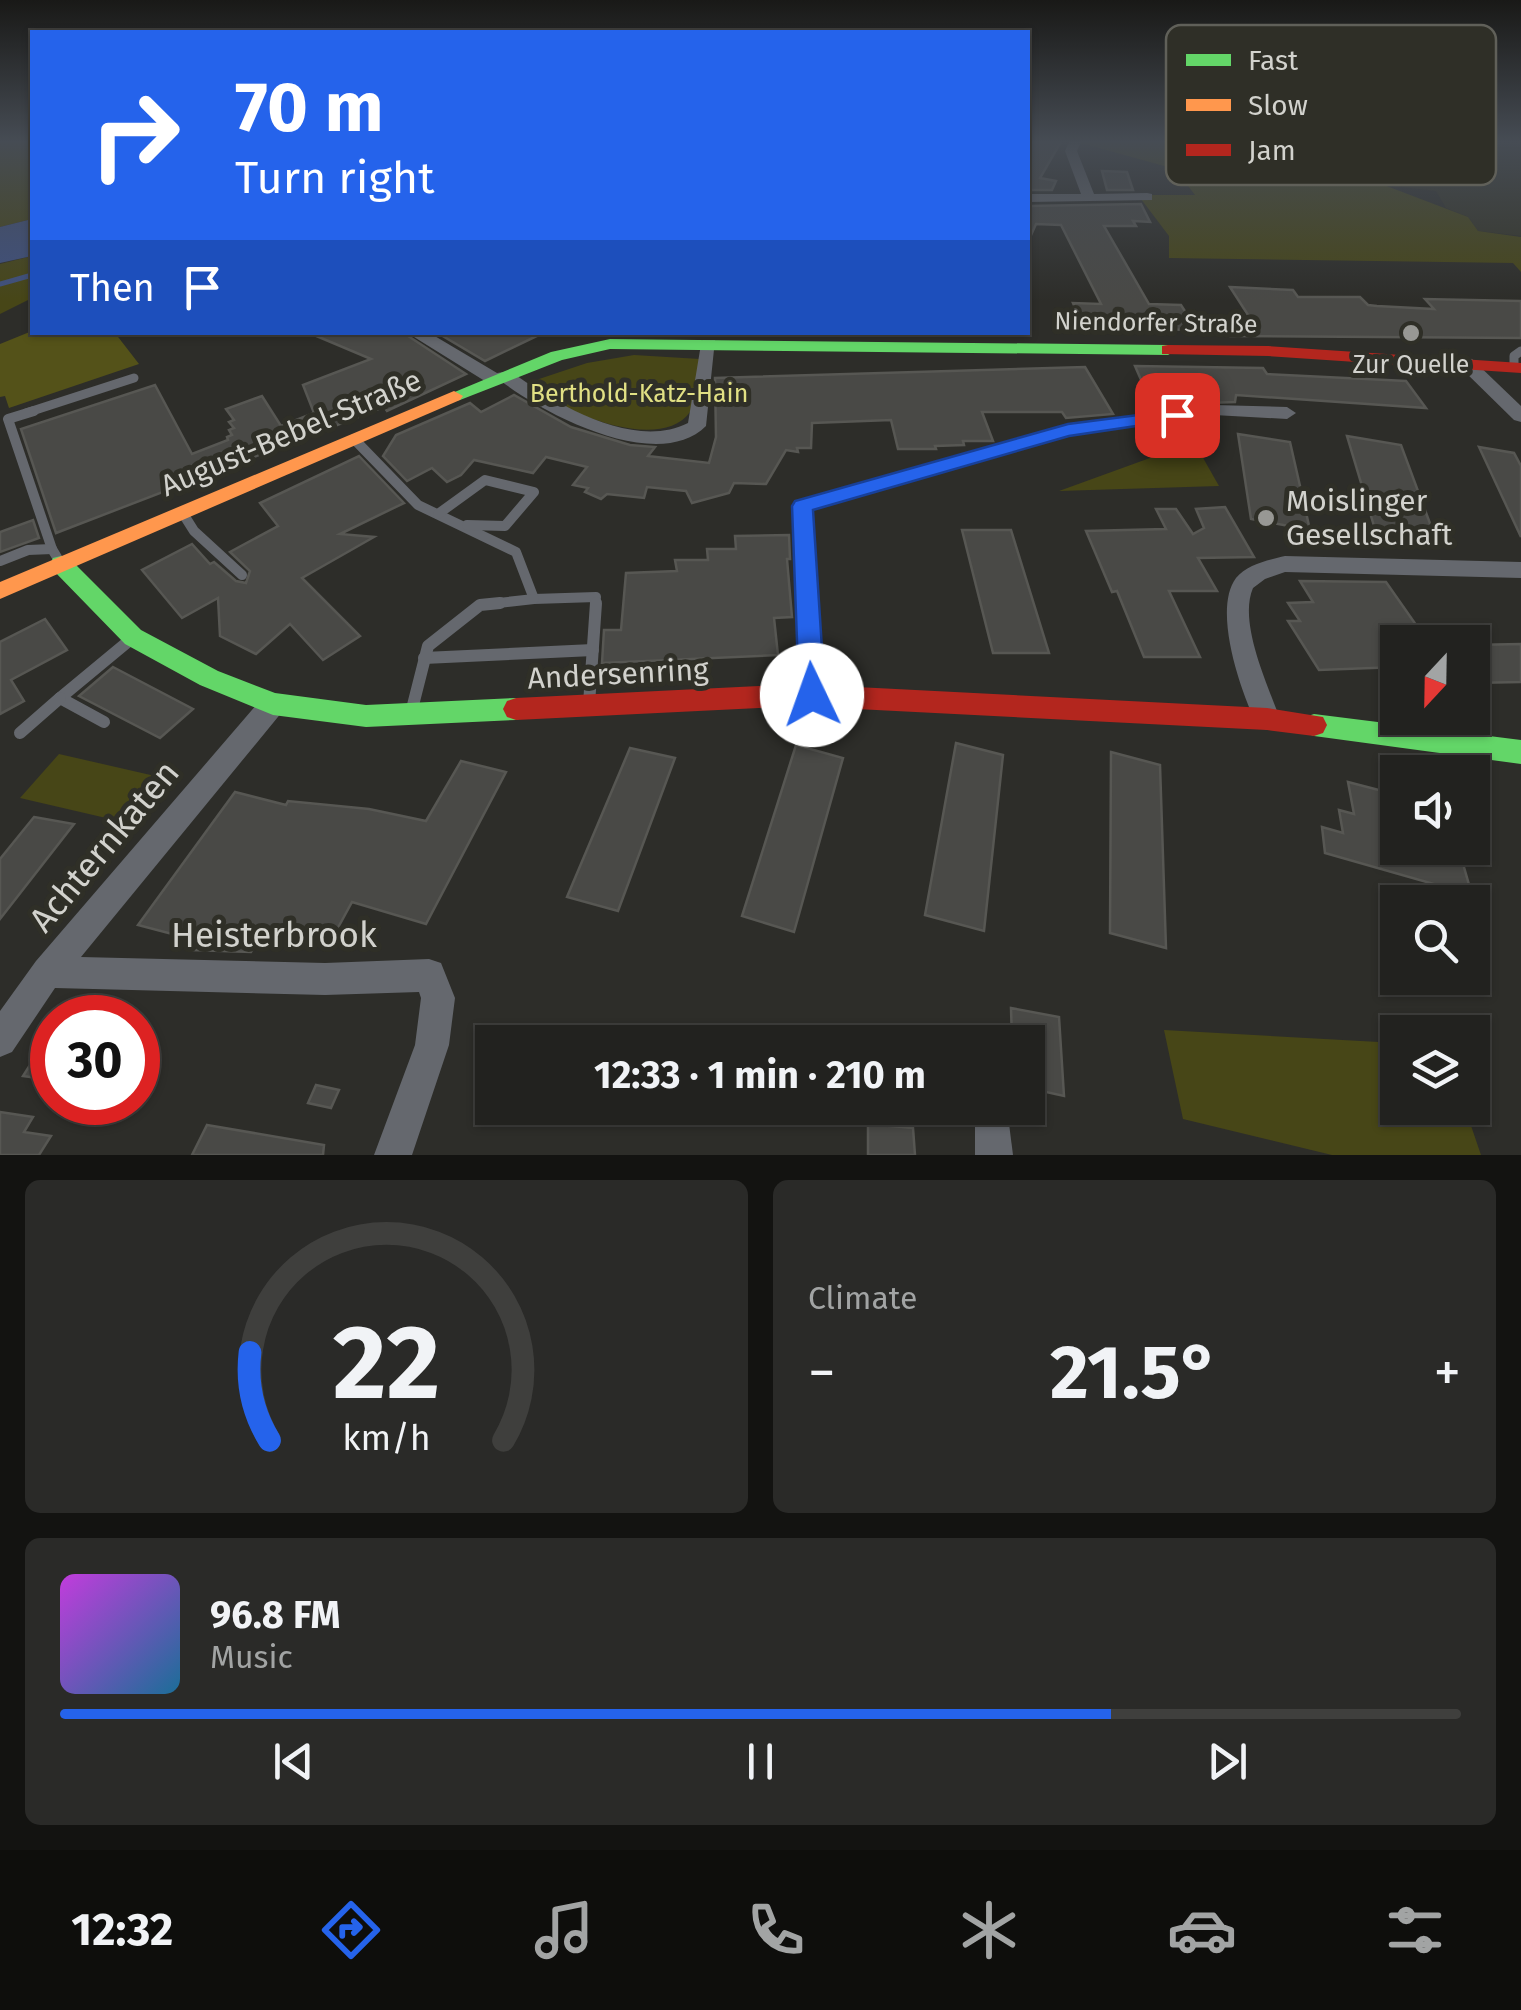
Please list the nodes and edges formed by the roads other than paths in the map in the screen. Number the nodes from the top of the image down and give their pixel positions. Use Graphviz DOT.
graph roads {
  1 [pos="1088,194"];
  2 [pos="1089,197"];
  3 [pos="1147,197"];
  4 [pos="1030,198"];
  5 [pos="420,335"];
  6 [pos="609,338"];
  7 [pos="709,344"];
  8 [pos="1466,362"];
  9 [pos="1519,362"];
  10 [pos="499,377"];
  11 [pos="134,378"];
  12 [pos="1286,413"];
  13 [pos="1521,416"];
  14 [pos="354,439"];
  15 [pos="182,512"];
  16 [pos="438,514"];
  17 [pos="461,525"];
  18 [pos="57,556"];
  19 [pos="0,561"];
  20 [pos="1521,570"];
  21 [pos="242,575"];
  22 [pos="0,591"];
  23 [pos="534,599"];
  24 [pos="133,637"];
  25 [pos="593,650"];
  26 [pos="424,658"];
  27 [pos="812,695"];
  28 [pos="60,698"];
  29 [pos="272,704"];
  30 [pos="589,705"];
  31 [pos="410,714"];
  32 [pos="1267,719"];
  33 [pos="104,722"];
  34 [pos="20,733"];
  35 [pos="1521,752"];
  36 [pos="47,972"];
  37 [pos="0,1040"];
  38 [pos="992,1125"];
  39 [pos="393,1155"];
  40 [pos="994,1155"];
  1 -- 2 [label="street"];
  2 -- 3 [label="street"];
  2 -- 4 [label="street"];
  5 -- 10 [label="street"];
  6 -- 7 [label="main road, Niendorfer Straße"];
  6 -- 10 [label="main road, August-Bebel-Straße"];
  7 -- 8 [label="main road, Niendorfer Straße"];
  7 -- 10 [label="street"];
  8 -- 9 [label="main road, Niendorfer Straße"];
  8 -- 13 [label="street"];
  10 -- 14 [label="main road, August-Bebel-Straße"];
  11 -- 18 [label="lane"];
  12 -- 27 [label="street"];
  14 -- 15 [label="main road, August-Bebel-Straße"];
  14 -- 16 [label="lane"];
  15 -- 18 [label="main road, August-Bebel-Straße"];
  15 -- 21 [label="lane"];
  16 -- 17 [label="lane"];
  16 -- 17 [label="lane"];
  17 -- 23 [label="lane"];
  18 -- 19 [label="lane"];
  18 -- 22 [label="main road, August-Bebel-Straße"];
  18 -- 24 [label="main road, Andersenring"];
  20 -- 32 [label="street"];
  23 -- 25 [label="lane"];
  23 -- 26 [label="lane"];
  24 -- 28 [label="lane"];
  24 -- 29 [label="main road, Andersenring"];
  25 -- 26 [label="lane"];
  25 -- 30 [label="lane"];
  26 -- 31 [label="lane"];
  27 -- 30 [label="main road, Andersenring"];
  27 -- 32 [label="main road, Andersenring"];
  28 -- 33 [label="lane"];
  28 -- 34 [label="lane"];
  29 -- 31 [label="main road, Andersenring"];
  29 -- 36 [label="street, Achternkaten"];
  30 -- 31 [label="main road, Andersenring"];
  32 -- 35 [label="main road, Andersenring"];
  36 -- 37 [label="street, Achternkaten"];
  36 -- 39 [label="street, Heisterbrook"];
  38 -- 40 [label="street"];
}
